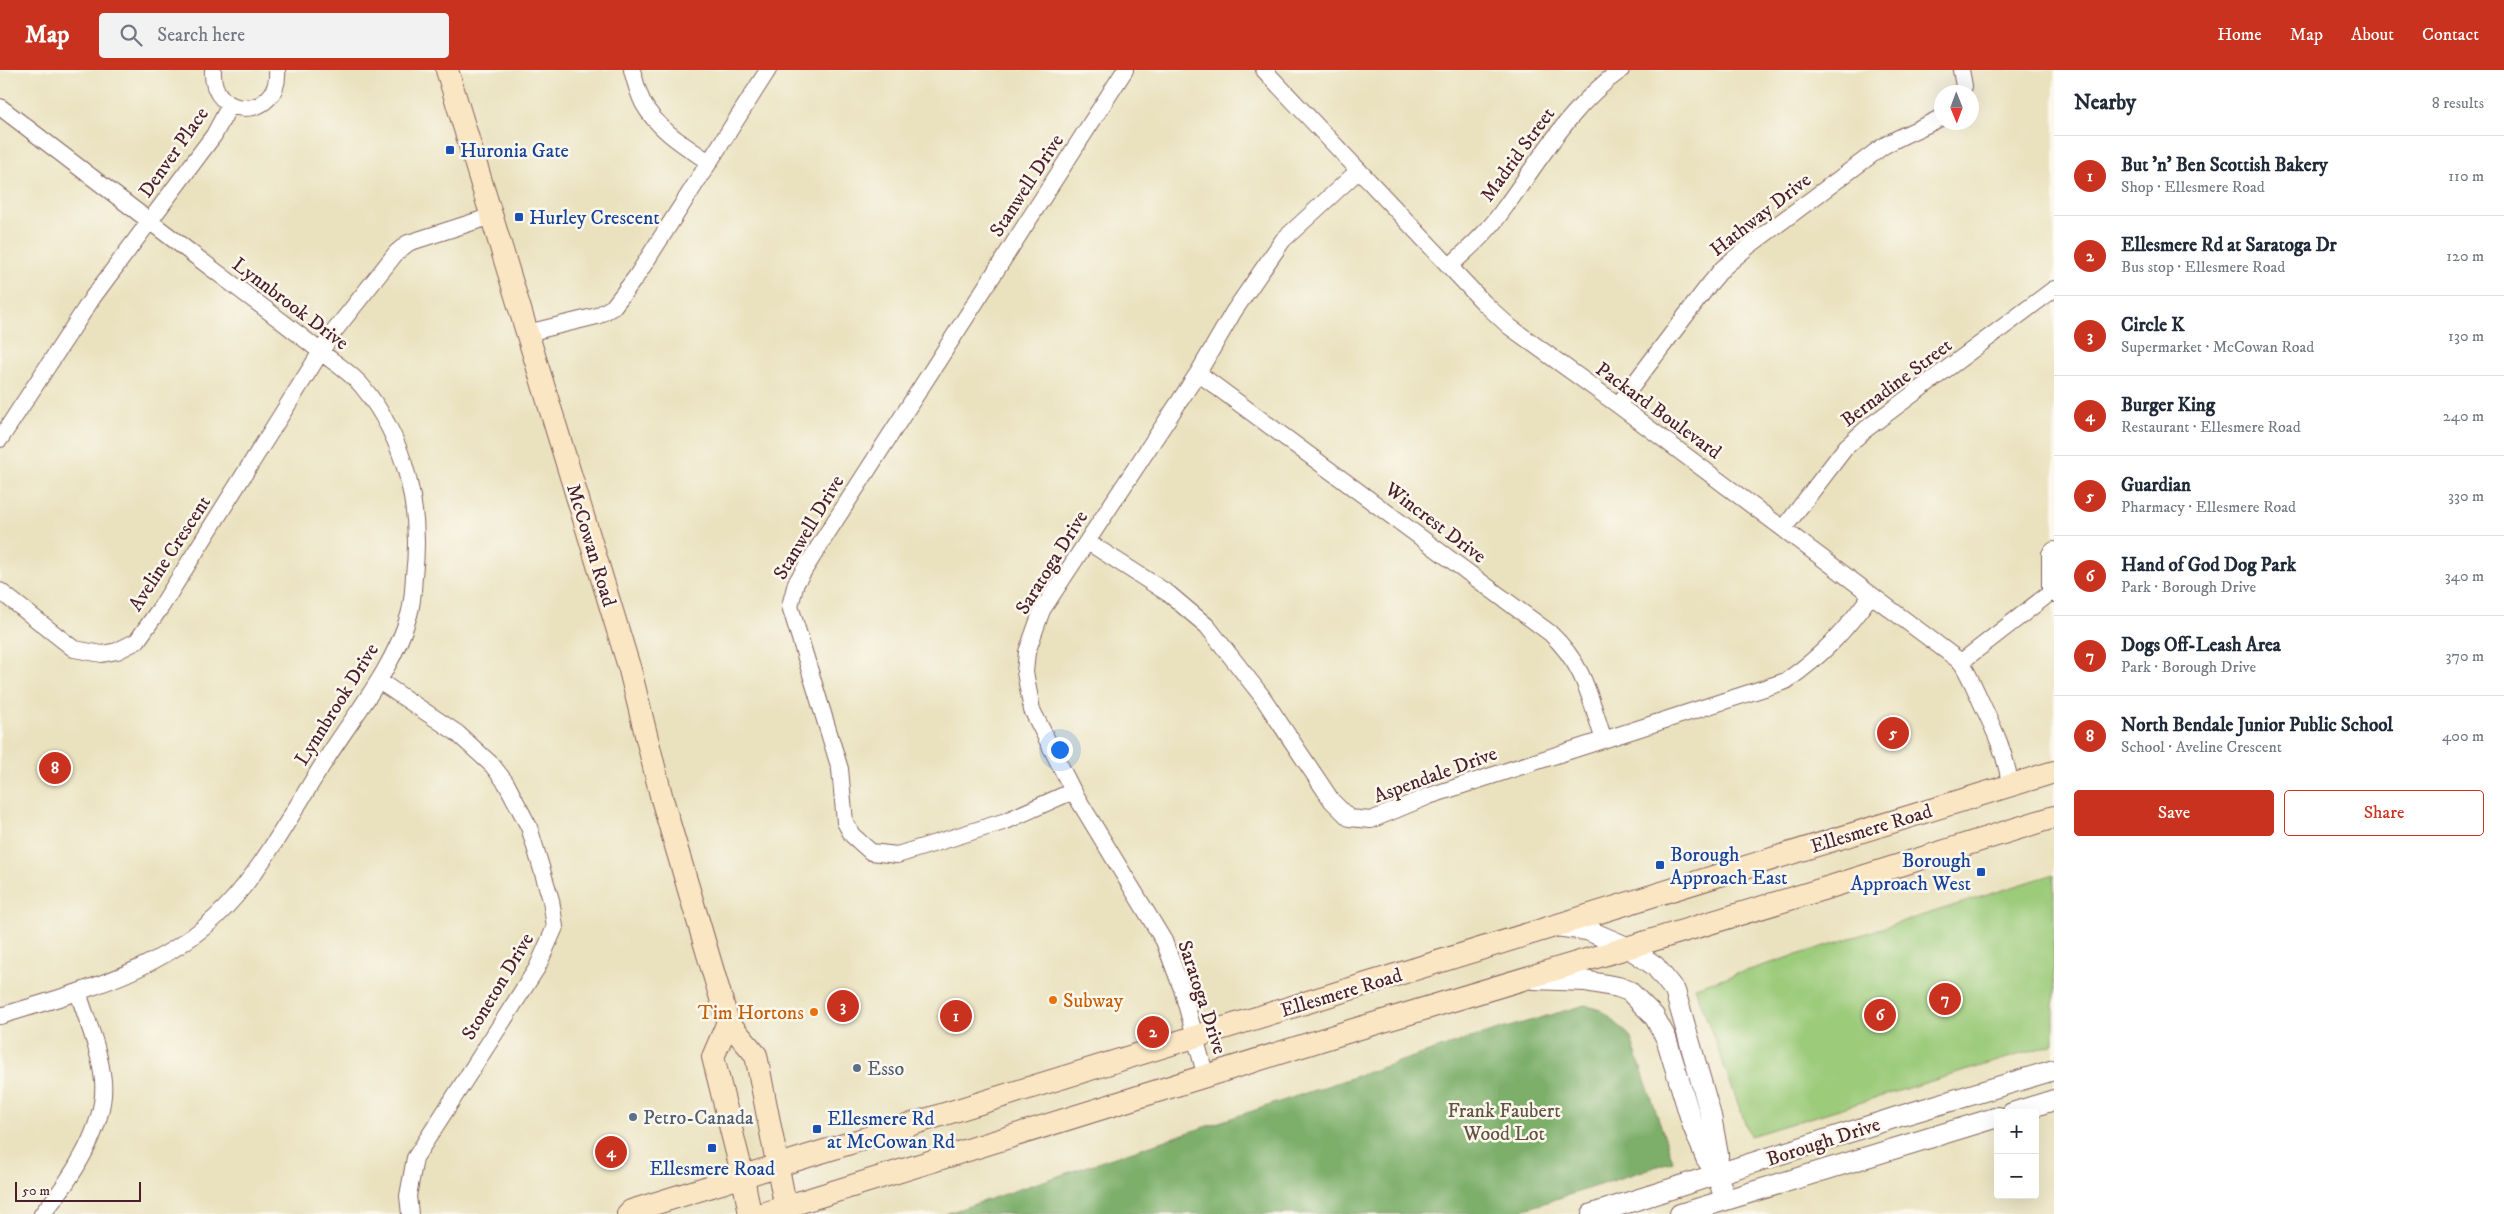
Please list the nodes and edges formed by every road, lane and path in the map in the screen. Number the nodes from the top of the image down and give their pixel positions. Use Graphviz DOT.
graph roads {
  1 [pos="213,70"];
  2 [pos="277,70"];
  3 [pos="448,70"];
  4 [pos="632,70"];
  5 [pos="768,70"];
  6 [pos="1125,70"];
  7 [pos="1264,70"];
  8 [pos="1622,70"];
  9 [pos="1961,70"];
  10 [pos="1964,85"];
  11 [pos="230,105"];
  12 [pos="0,107"];
  13 [pos="1934,121"];
  14 [pos="709,162"];
  15 [pos="1358,171"];
  16 [pos="492,216"];
  17 [pos="149,222"];
  18 [pos="1450,266"];
  19 [pos="2054,289"];
  20 [pos="527,333"];
  21 [pos="321,352"];
  22 [pos="1198,373"];
  23 [pos="1618,405"];
  24 [pos="0,438"];
  25 [pos="1784,528"];
  26 [pos="1088,542"];
  27 [pos="2054,550"];
  28 [pos="0,591"];
  29 [pos="2052,594"];
  30 [pos="1871,595"];
  31 [pos="1961,662"];
  32 [pos="380,681"];
  33 [pos="1604,740"];
  34 [pos="2054,772"];
  35 [pos="2010,784"];
  36 [pos="1073,791"];
  37 [pos="2048,823"];
  38 [pos="1555,926"];
  39 [pos="1629,948"];
  40 [pos="1530,978"];
  41 [pos="78,992"];
  42 [pos="0,1016"];
  43 [pos="728,1022"];
  44 [pos="1196,1037"];
  45 [pos="2054,1070"];
  46 [pos="1206,1077"];
  47 [pos="2054,1100"];
  48 [pos="2025,1109"];
  49 [pos="1897,1117"];
  50 [pos="1994,1118"];
  51 [pos="1906,1146"];
  52 [pos="778,1165"];
  53 [pos="1717,1174"];
  54 [pos="743,1177"];
  55 [pos="1725,1200"];
  56 [pos="786,1210"];
  57 [pos="42,1214"];
  58 [pos="410,1214"];
  59 [pos="628,1214"];
  60 [pos="750,1214"];
  61 [pos="762,1214"];
  62 [pos="1592,1214"];
  63 [pos="1680,1214"];
  1 -- 11 [label="street, Denver Place"];
  2 -- 11 [label="street, Denver Place"];
  3 -- 16 [label="main road, McCowan Road"];
  4 -- 14 [label="street"];
  5 -- 14 [label="street"];
  6 -- 36 [label="street, Stanwell Drive"];
  7 -- 15 [label="street, Packard Boulevard"];
  8 -- 18 [label="street, Madrid Street"];
  9 -- 10 [label="street"];
  11 -- 17 [label="street, Denver Place"];
  12 -- 17 [label="street, Lynnbrook Drive"];
  13 -- 23 [label="street, Hathway Drive"];
  14 -- 20 [label="street"];
  15 -- 18 [label="street, Packard Boulevard"];
  15 -- 22 [label="street, Saratoga Drive"];
  16 -- 20 [label="main road, McCowan Road"];
  16 -- 21 [label="street"];
  17 -- 21 [label="street, Lynnbrook Drive"];
  17 -- 24 [label="street"];
  18 -- 23 [label="street, Packard Boulevard"];
  19 -- 25 [label="street, Bernadine Street"];
  20 -- 43 [label="main road, McCowan Road"];
  21 -- 28 [label="street, Aveline Crescent"];
  21 -- 32 [label="street, Lynnbrook Drive"];
  22 -- 26 [label="street, Saratoga Drive"];
  22 -- 33 [label="street, Wincrest Drive"];
  23 -- 25 [label="street, Packard Boulevard"];
  25 -- 30 [label="street, Packard Boulevard"];
  26 -- 33 [label="street, Aspendale Drive"];
  26 -- 36 [label="street, Saratoga Drive"];
  27 -- 29 [label="street"];
  29 -- 31 [label="street"];
  30 -- 31 [label="street, Packard Boulevard"];
  30 -- 33 [label="street, Aspendale Drive"];
  31 -- 35 [label="street, Packard Boulevard"];
  32 -- 41 [label="street, Lynnbrook Drive"];
  32 -- 58 [label="street, Stoneton Drive"];
  34 -- 35 [label="main road, Ellesmere Road"];
  35 -- 38 [label="main road, Ellesmere Road"];
  36 -- 44 [label="street, Saratoga Drive"];
  37 -- 39 [label="main road, Ellesmere Road"];
  38 -- 39 [label="street"];
  38 -- 44 [label="main road, Ellesmere Road"];
  39 -- 40 [label="main road, Ellesmere Road"];
  39 -- 53 [label="street"];
  40 -- 46 [label="main road, Ellesmere Road"];
  40 -- 53 [label="street"];
  41 -- 42 [label="street, Lynnbrook Drive"];
  41 -- 57 [label="street"];
  43 -- 52 [label="main road, McCowan Road"];
  43 -- 54 [label="main road"];
  44 -- 46 [label="street, Saratoga Drive"];
  44 -- 52 [label="main road, Ellesmere Road"];
  45 -- 49 [label="street, Borough Drive"];
  46 -- 56 [label="main road, Ellesmere Road"];
  47 -- 48 [label="street"];
  49 -- 51 [label="street"];
  49 -- 53 [label="street, Borough Drive"];
  50 -- 51 [label="street, Borough Drive"];
  51 -- 55 [label="street, Borough Drive"];
  52 -- 54 [label="main road, Ellesmere Road"];
  52 -- 56 [label="main road, McCowan Road"];
  53 -- 55 [label="street"];
  53 -- 62 [label="street, Borough Drive"];
  54 -- 59 [label="main road, Ellesmere Road"];
  54 -- 60 [label="main road"];
  55 -- 63 [label="street, Borough Drive"];
  56 -- 61 [label="main road, Ellesmere Road"];
}
